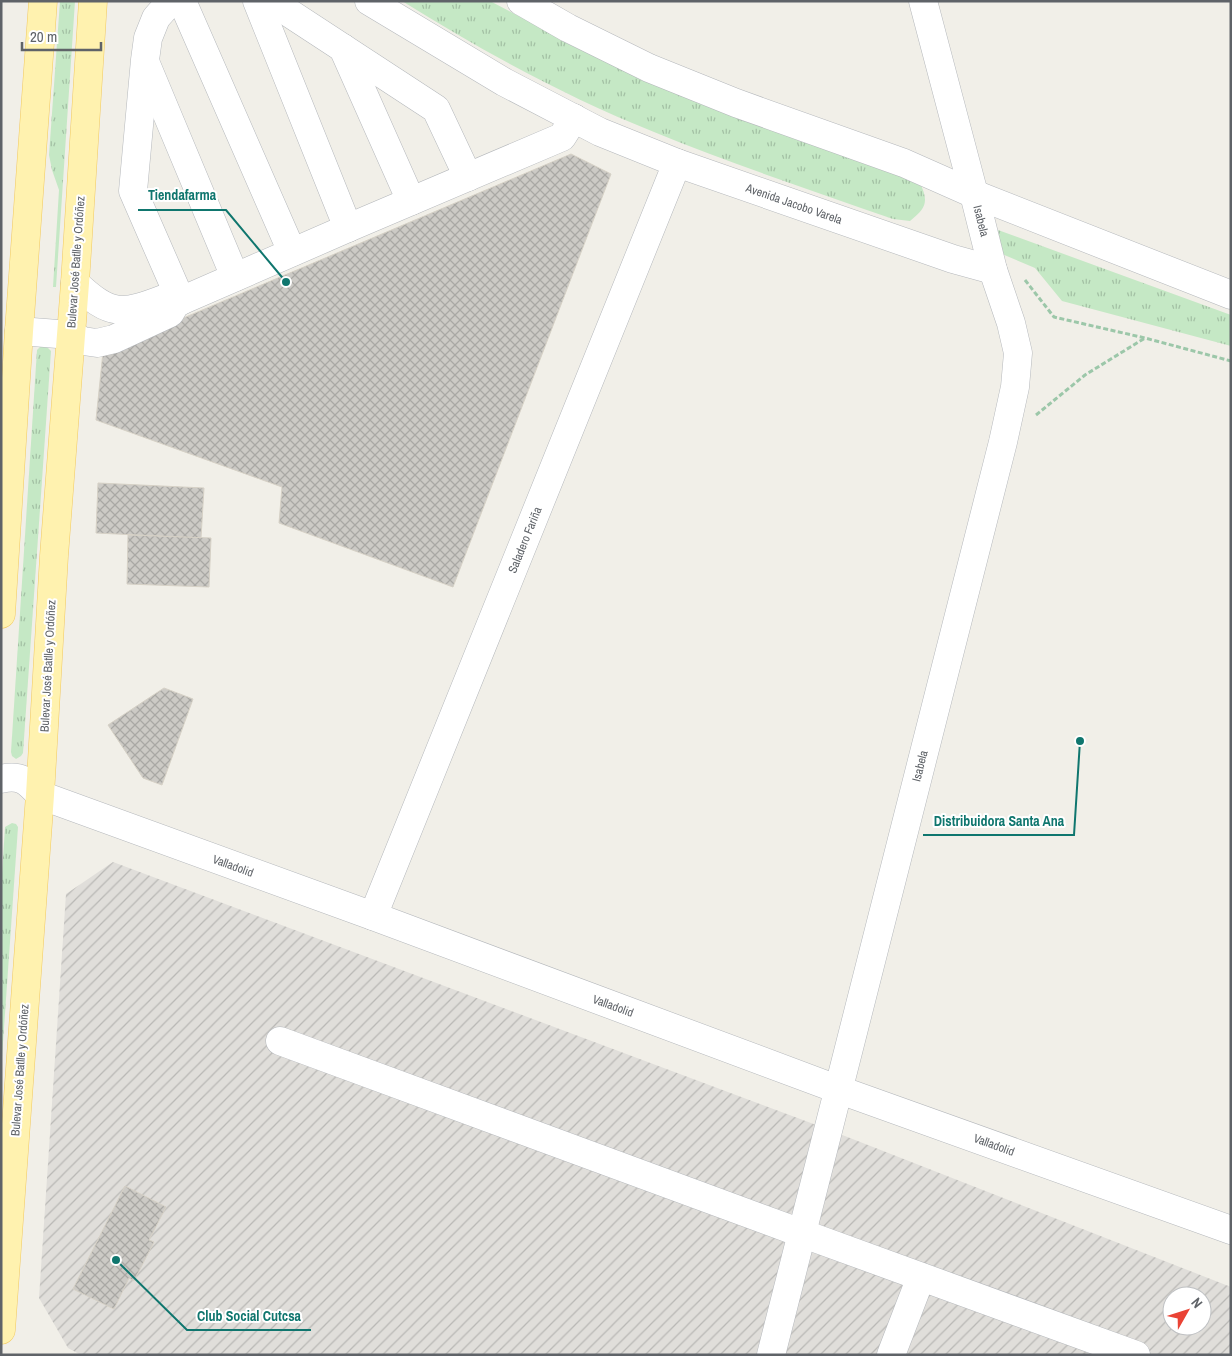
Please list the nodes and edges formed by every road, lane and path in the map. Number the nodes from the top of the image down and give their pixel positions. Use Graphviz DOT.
graph roads {
  1 [pos="43,1"];
  2 [pos="93,1"];
  3 [pos="171,1"];
  4 [pos="182,1"];
  5 [pos="257,1"];
  6 [pos="271,1"];
  7 [pos="369,1"];
  8 [pos="520,1"];
  9 [pos="923,1"];
  10 [pos="343,48"];
  11 [pos="145,60"];
  12 [pos="574,118"];
  13 [pos="677,163"];
  14 [pos="468,177"];
  15 [pos="974,194"];
  16 [pos="411,201"];
  17 [pos="348,228"];
  18 [pos="292,252"];
  19 [pos="992,270"];
  20 [pos="235,277"];
  21 [pos="75,283"];
  22 [pos="1231,295"];
  23 [pos="178,302"];
  24 [pos="18,331"];
  25 [pos="71,335"];
  26 [pos="1145,338"];
  27 [pos="1231,361"];
  28 [pos="1003,442"];
  29 [pos="1,614"];
  30 [pos="1,778"];
  31 [pos="40,795"];
  32 [pos="373,916"];
  33 [pos="280,1041"];
  34 [pos="837,1089"];
  35 [pos="1231,1230"];
  36 [pos="801,1233"];
  37 [pos="921,1277"];
  38 [pos="1,1330"];
  39 [pos="771,1355"];
  40 [pos="891,1355"];
  41 [pos="1136,1355"];
  1 -- 24 [label="main road"];
  2 -- 21 [label="main road, Bulevar José Batlle y Ordóñez"];
  3 -- 11 [label="street"];
  4 -- 18 [label="street"];
  5 -- 17 [label="street"];
  6 -- 10 [label="street"];
  7 -- 12 [label="street, Avenida Jacobo Varela"];
  8 -- 15 [label="street"];
  9 -- 15 [label="street, Isabela"];
  10 -- 14 [label="street"];
  10 -- 16 [label="street"];
  11 -- 20 [label="street"];
  11 -- 23 [label="street"];
  12 -- 13 [label="street, Avenida Jacobo Varela"];
  12 -- 14 [label="street"];
  13 -- 19 [label="street, Avenida Jacobo Varela"];
  13 -- 32 [label="street, Saladero Fariña"];
  14 -- 16 [label="street"];
  15 -- 19 [label="street, Isabela"];
  15 -- 22 [label="street"];
  16 -- 17 [label="street"];
  17 -- 18 [label="street"];
  18 -- 20 [label="street"];
  19 -- 26 [label="path"];
  19 -- 28 [label="street, Isabela"];
  20 -- 23 [label="street"];
  21 -- 23 [label="street"];
  21 -- 25 [label="main road, Bulevar José Batlle y Ordóñez"];
  23 -- 25 [label="street"];
  24 -- 25 [label="street"];
  24 -- 29 [label="main road"];
  25 -- 31 [label="main road, Bulevar José Batlle y Ordóñez"];
  26 -- 27 [label="path"];
  26 -- 28 [label="path"];
  28 -- 34 [label="street, Isabela"];
  30 -- 31 [label="street, Valladolid"];
  31 -- 32 [label="street, Valladolid"];
  31 -- 38 [label="main road, Bulevar José Batlle y Ordóñez"];
  32 -- 34 [label="street, Valladolid"];
  33 -- 36 [label="street"];
  34 -- 35 [label="street, Valladolid"];
  34 -- 36 [label="street, Isabela"];
  36 -- 37 [label="street"];
  36 -- 39 [label="street, Isabela"];
  37 -- 40 [label="street"];
  37 -- 41 [label="street"];
}
